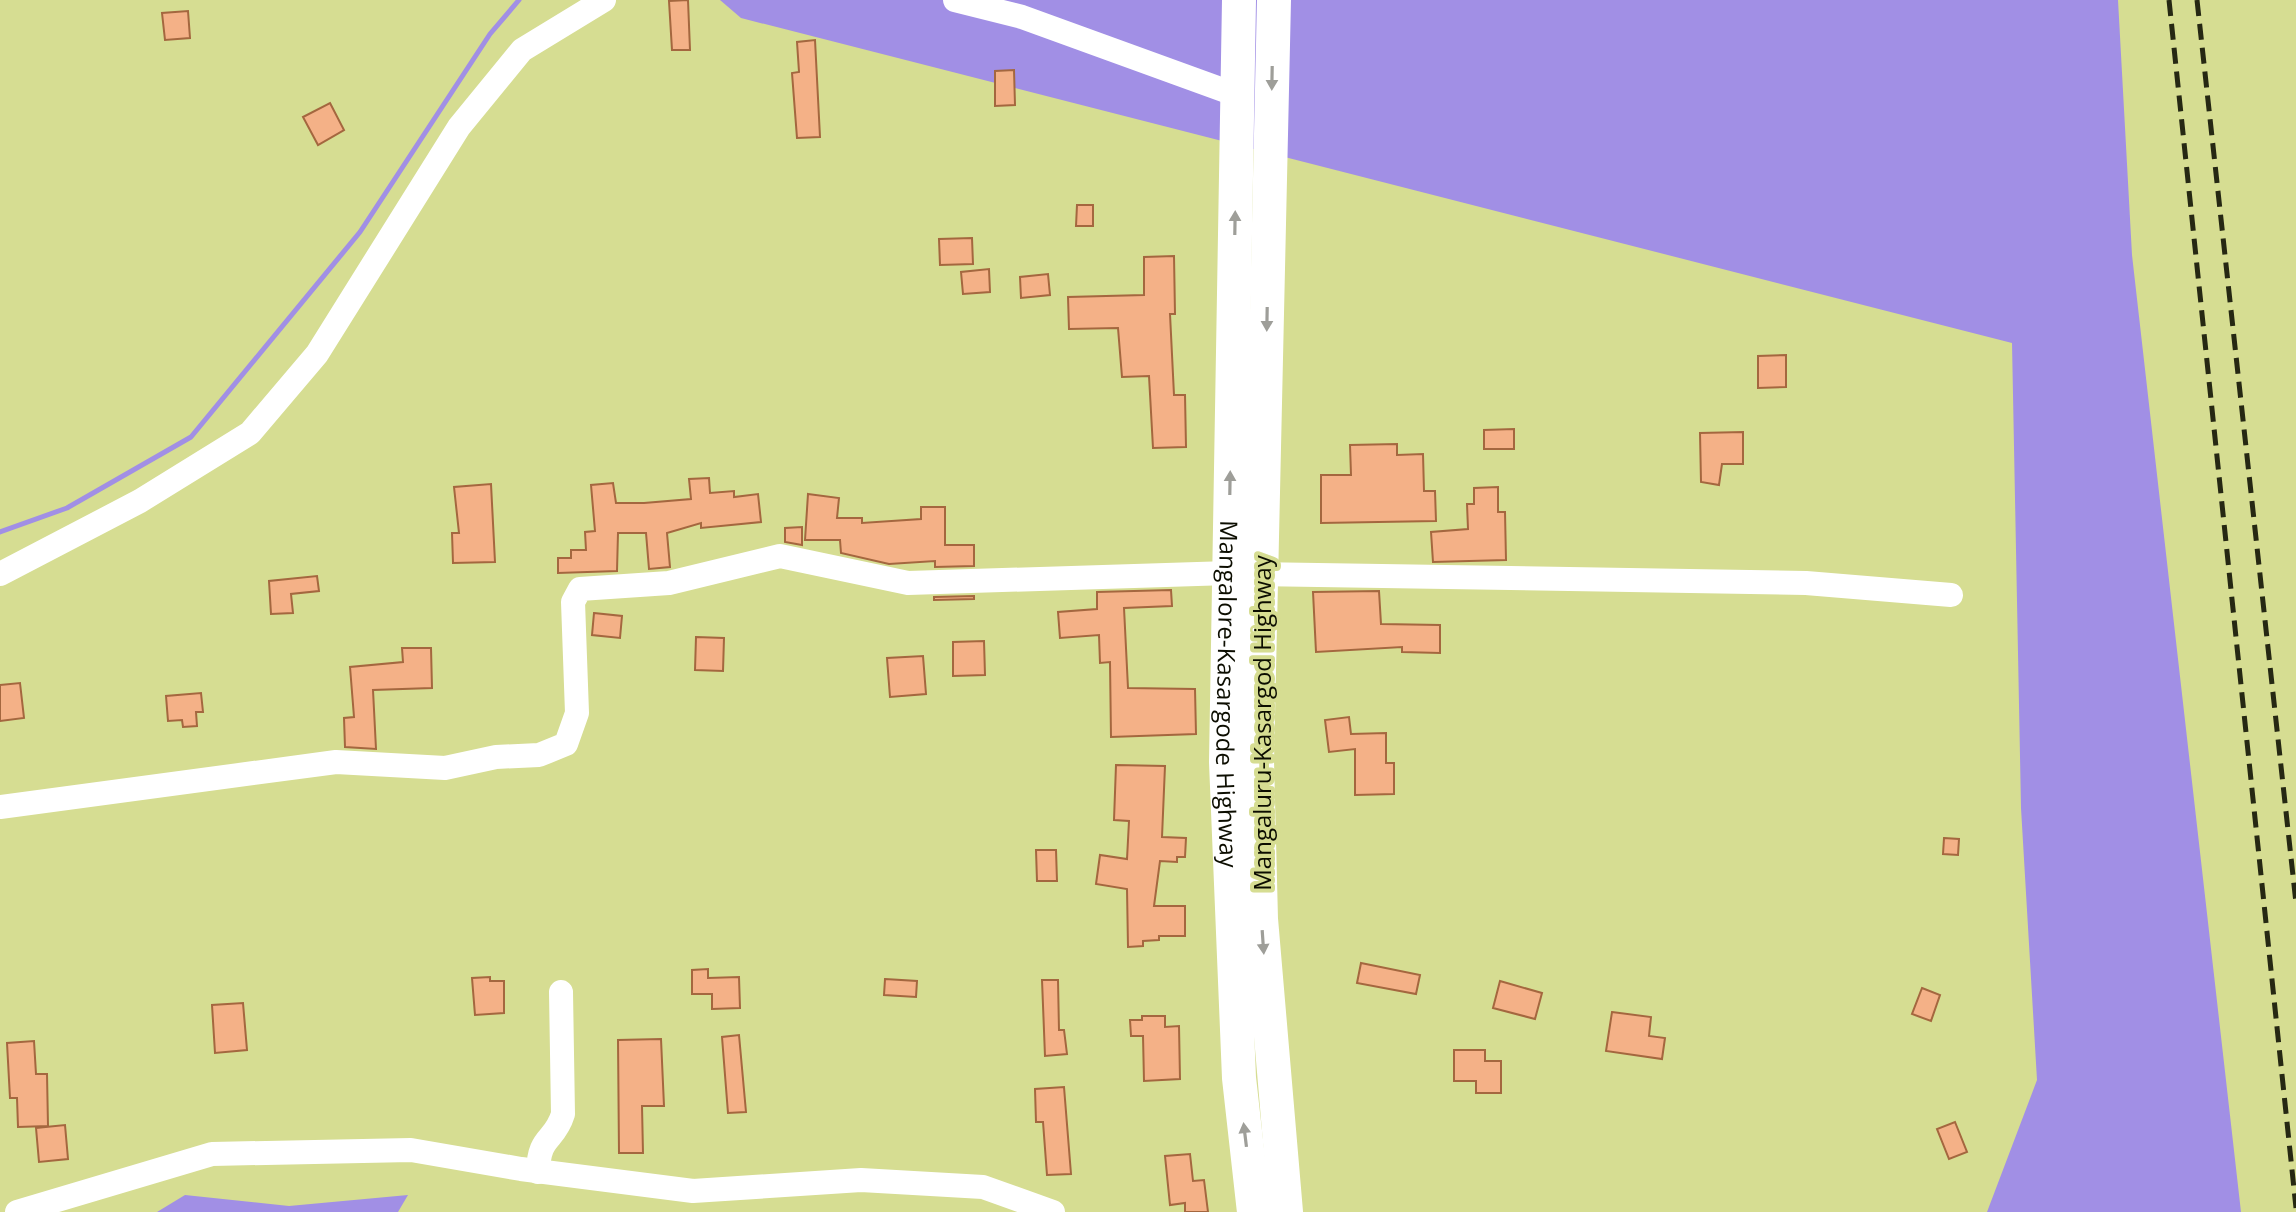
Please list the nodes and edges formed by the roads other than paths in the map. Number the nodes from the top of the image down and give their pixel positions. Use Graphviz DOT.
graph roads {
  1 [pos="604,0"];
  2 [pos="955,0"];
  3 [pos="1239,0"];
  4 [pos="1274,0"];
  5 [pos="1237,95"];
  6 [pos="1245,573"];
  7 [pos="0,574"];
  8 [pos="1951,595"];
  9 [pos="0,807"];
  10 [pos="561,992"];
  11 [pos="538,1172"];
  12 [pos="17,1212"];
  13 [pos="1053,1212"];
  14 [pos="1254,1212"];
  15 [pos="1286,1212"];
  1 -- 7 [label="street"];
  2 -- 5 [label="street"];
  3 -- 5 [label="highway, Mangalore-Kasargode Highway"];
  4 -- 6 [label="highway, Mangaluru-Kasargod Highway, one-way"];
  6 -- 5 [label="highway, Mangalore-Kasargode Highway, one-way"];
  6 -- 8 [label="street"];
  6 -- 9 [label="street"];
  14 -- 6 [label="highway, Mangalore-Kasargode Highway, one-way"];
  6 -- 15 [label="highway, Mangaluru-Kasargod Highway, one-way"];
  10 -- 11 [label="street"];
  11 -- 12 [label="street"];
  11 -- 13 [label="street"];
}
